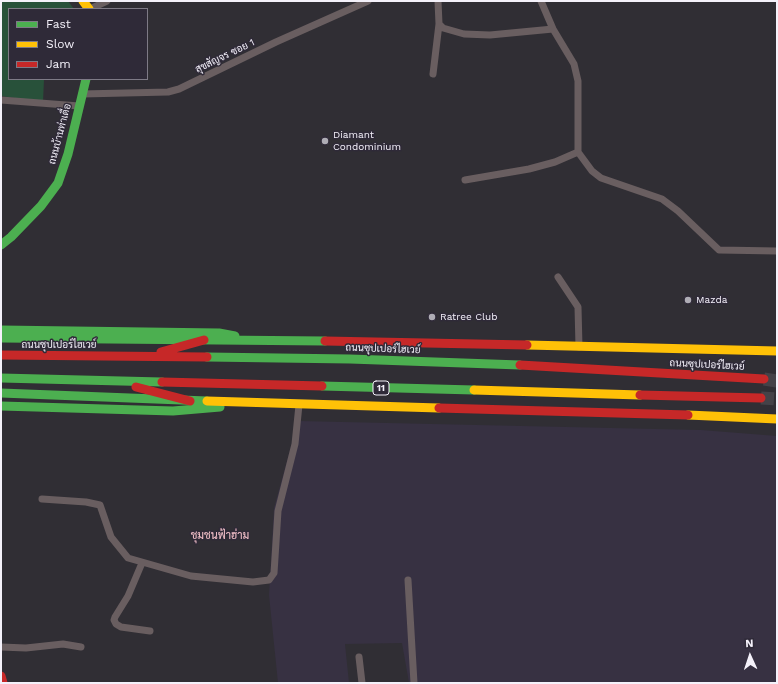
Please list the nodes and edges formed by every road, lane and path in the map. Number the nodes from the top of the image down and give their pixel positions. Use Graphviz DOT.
graph roads {
  1 [pos="107,1"];
  2 [pos="368,1"];
  3 [pos="438,1"];
  4 [pos="541,1"];
  5 [pos="91,8"];
  6 [pos="439,24"];
  7 [pos="554,30"];
  8 [pos="433,74"];
  9 [pos="86,80"];
  10 [pos="82,94"];
  11 [pos="1,100"];
  12 [pos="79,106"];
  13 [pos="578,152"];
  14 [pos="465,180"];
  15 [pos="1,245"];
  16 [pos="777,251"];
  17 [pos="558,276"];
  18 [pos="1,330"];
  19 [pos="1,338"];
  20 [pos="204,340"];
  21 [pos="259,340"];
  22 [pos="777,343"];
  23 [pos="579,347"];
  24 [pos="752,350"];
  25 [pos="775,352"];
  26 [pos="1,355"];
  27 [pos="144,356"];
  28 [pos="1,378"];
  29 [pos="764,379"];
  30 [pos="114,381"];
  31 [pos="1,393"];
  32 [pos="761,398"];
  33 [pos="190,401"];
  34 [pos="245,403"];
  35 [pos="299,405"];
  36 [pos="1,406"];
  37 [pos="774,417"];
  38 [pos="42,499"];
  39 [pos="142,563"];
  40 [pos="408,580"];
  41 [pos="150,631"];
  42 [pos="1,647"];
  43 [pos="81,647"];
  44 [pos="359,657"];
  45 [pos="1,676"];
  46 [pos="3,683"];
  47 [pos="362,683"];
  48 [pos="414,683"];
  1 -- 5 [label="street"];
  2 -- 10 [label="street, สุขสัญจร ซอย 1"];
  3 -- 6 [label="street"];
  4 -- 7 [label="street"];
  6 -- 7 [label="street"];
  6 -- 8 [label="street"];
  7 -- 13 [label="street"];
  9 -- 10 [label="main road, ถนนบ้านท่าเดื่อ"];
  10 -- 12 [label="main road, ถนนบ้านท่าเดื่อ"];
  11 -- 12 [label="street"];
  12 -- 15 [label="main road, ถนนบ้านท่าเดื่อ"];
  13 -- 14 [label="street"];
  13 -- 16 [label="street"];
  17 -- 23 [label="street"];
  18 -- 21 [label="main road"];
  19 -- 20 [label="main road"];
  20 -- 21 [label="main road"];
  20 -- 27 [label="main road"];
  21 -- 23 [label="main road"];
  22 -- 24 [label="main road"];
  23 -- 24 [label="main road"];
  24 -- 25 [label="main road"];
  26 -- 27 [label="main road, ถนนซุปเปอร์ไฮเวย์"];
  27 -- 29 [label="main road, ถนนซุปเปอร์ไฮเวย์"];
  28 -- 30 [label="main road, 11"];
  30 -- 32 [label="main road, 11"];
  30 -- 33 [label="main road"];
  31 -- 33 [label="main road"];
  33 -- 34 [label="main road"];
  34 -- 35 [label="main road"];
  34 -- 36 [label="main road"];
  35 -- 37 [label="main road"];
  35 -- 39 [label="street"];
  38 -- 39 [label="street"];
  39 -- 41 [label="street"];
  40 -- 48 [label="street"];
  42 -- 43 [label="street"];
  44 -- 47 [label="street"];
  45 -- 46 [label="main road"];
}
